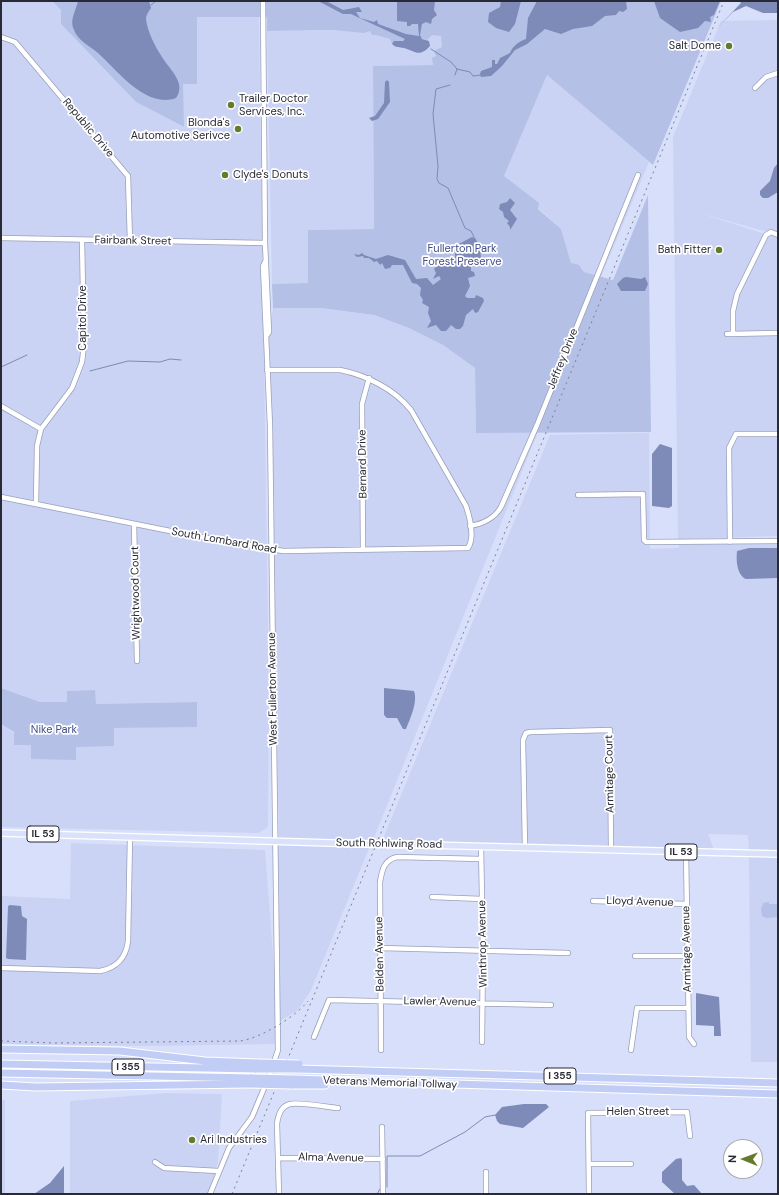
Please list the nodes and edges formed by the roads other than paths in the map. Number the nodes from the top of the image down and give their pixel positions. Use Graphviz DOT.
graph roads {
  1 [pos="263,1"];
  2 [pos="1,37"];
  3 [pos="778,73"];
  4 [pos="755,88"];
  5 [pos="638,175"];
  6 [pos="778,235"];
  7 [pos="1,238"];
  8 [pos="82,240"];
  9 [pos="130,241"];
  10 [pos="265,243"];
  11 [pos="778,333"];
  12 [pos="727,334"];
  13 [pos="733,334"];
  14 [pos="267,370"];
  15 [pos="369,378"];
  16 [pos="1,406"];
  17 [pos="41,429"];
  18 [pos="778,434"];
  19 [pos="578,495"];
  20 [pos="1,497"];
  21 [pos="36,504"];
  22 [pos="134,524"];
  23 [pos="470,526"];
  24 [pos="778,540"];
  25 [pos="730,542"];
  26 [pos="271,550"];
  27 [pos="363,550"];
  28 [pos="137,661"];
  29 [pos="1,833"];
  30 [pos="130,837"];
  31 [pos="276,841"];
  32 [pos="481,846"];
  33 [pos="525,847"];
  34 [pos="611,850"];
  35 [pos="686,852"];
  36 [pos="778,854"];
  37 [pos="481,859"];
  38 [pos="432,897"];
  39 [pos="482,899"];
  40 [pos="593,901"];
  41 [pos="687,904"];
  42 [pos="380,948"];
  43 [pos="483,951"];
  44 [pos="568,953"];
  45 [pos="635,956"];
  46 [pos="688,956"];
  47 [pos="1,968"];
  48 [pos="381,1001"];
  49 [pos="483,1004"];
  50 [pos="551,1005"];
  51 [pos="688,1008"];
  52 [pos="314,1037"];
  53 [pos="482,1042"];
  54 [pos="694,1044"];
  55 [pos="1,1048"];
  56 [pos="381,1050"];
  57 [pos="631,1050"];
  58 [pos="1,1064"];
  59 [pos="257,1066"];
  60 [pos="1,1073"];
  61 [pos="251,1081"];
  62 [pos="776,1082"];
  63 [pos="1,1085"];
  64 [pos="778,1094"];
  65 [pos="338,1108"];
  66 [pos="382,1128"];
  67 [pos="690,1136"];
  68 [pos="278,1158"];
  69 [pos="383,1159"];
  70 [pos="155,1162"];
  71 [pos="589,1164"];
  72 [pos="631,1164"];
  73 [pos="218,1171"];
  74 [pos="486,1172"];
  75 [pos="210,1194"];
  76 [pos="279,1194"];
  77 [pos="383,1194"];
  78 [pos="486,1194"];
  79 [pos="589,1194"];
  1 -- 10 [label="street, West Fullerton Avenue"];
  2 -- 9 [label="street, Republic Drive"];
  3 -- 4 [label="street"];
  5 -- 23 [label="street, Jeffrey Drive"];
  6 -- 13 [label="street"];
  7 -- 8 [label="street, Fairbank Street"];
  8 -- 9 [label="street, Fairbank Street"];
  8 -- 17 [label="street, Capitol Drive"];
  9 -- 10 [label="street, Fairbank Street"];
  10 -- 14 [label="street, West Fullerton Avenue"];
  11 -- 13 [label="street"];
  12 -- 13 [label="street"];
  14 -- 15 [label="street"];
  14 -- 26 [label="street, West Fullerton Avenue"];
  15 -- 23 [label="street"];
  15 -- 27 [label="street, Bernard Drive"];
  16 -- 17 [label="street"];
  17 -- 21 [label="street, Capitol Drive"];
  18 -- 25 [label="street"];
  19 -- 25 [label="street"];
  20 -- 21 [label="street, South Lombard Road"];
  21 -- 22 [label="street, South Lombard Road"];
  22 -- 26 [label="street, South Lombard Road"];
  22 -- 28 [label="street, Wrightwood Court"];
  23 -- 27 [label="street, South Lombard Road"];
  24 -- 25 [label="street"];
  26 -- 27 [label="street, South Lombard Road"];
  26 -- 31 [label="street, West Fullerton Avenue"];
  29 -- 30 [label="main road, South Rohlwing Road / IL 53"];
  30 -- 31 [label="main road, South Rohlwing Road / IL 53"];
  30 -- 47 [label="street"];
  31 -- 32 [label="main road, South Rohlwing Road / IL 53, bridge"];
  31 -- 73 [label="street, West Fullerton Avenue"];
  32 -- 33 [label="main road, South Rohlwing Road / IL 53"];
  32 -- 37 [label="street, Winthrop Avenue"];
  33 -- 34 [label="main road, South Rohlwing Road / IL 53"];
  33 -- 34 [label="street, Armitage Court"];
  34 -- 35 [label="main road, South Rohlwing Road / IL 53"];
  35 -- 36 [label="main road, South Rohlwing Road / IL 53"];
  35 -- 41 [label="street, Armitage Avenue"];
  37 -- 39 [label="street, Winthrop Avenue"];
  37 -- 42 [label="street, Belden Avenue"];
  38 -- 39 [label="street"];
  39 -- 43 [label="street, Winthrop Avenue"];
  40 -- 41 [label="street, Lloyd Avenue"];
  41 -- 46 [label="street, Armitage Avenue"];
  42 -- 43 [label="street"];
  42 -- 48 [label="street, Belden Avenue"];
  43 -- 44 [label="street"];
  43 -- 49 [label="street, Winthrop Avenue"];
  45 -- 46 [label="street"];
  46 -- 51 [label="street, Armitage Avenue"];
  48 -- 49 [label="street, Lawler Avenue"];
  48 -- 52 [label="street, Lawler Avenue"];
  48 -- 56 [label="street, Belden Avenue"];
  49 -- 50 [label="street, Lawler Avenue"];
  49 -- 53 [label="street, Winthrop Avenue"];
  51 -- 54 [label="street, Armitage Avenue"];
  51 -- 57 [label="street"];
  55 -- 59 [label="highway"];
  58 -- 59 [label="highway, Veterans Memorial Tollway / I 355"];
  59 -- 62 [label="highway, Veterans Memorial Tollway / I 355, bridge"];
  60 -- 61 [label="highway, Veterans Memorial Tollway / I 355"];
  61 -- 63 [label="highway"];
  61 -- 64 [label="highway, Veterans Memorial Tollway / I 355, bridge"];
  65 -- 68 [label="street"];
  66 -- 69 [label="street"];
  67 -- 71 [label="street, Helen Street"];
  68 -- 69 [label="street, Alma Avenue"];
  68 -- 76 [label="street"];
  69 -- 77 [label="street"];
  70 -- 73 [label="street"];
  71 -- 72 [label="street"];
  71 -- 79 [label="street"];
  73 -- 75 [label="street, West Fullerton Avenue"];
  74 -- 78 [label="street"];
}
